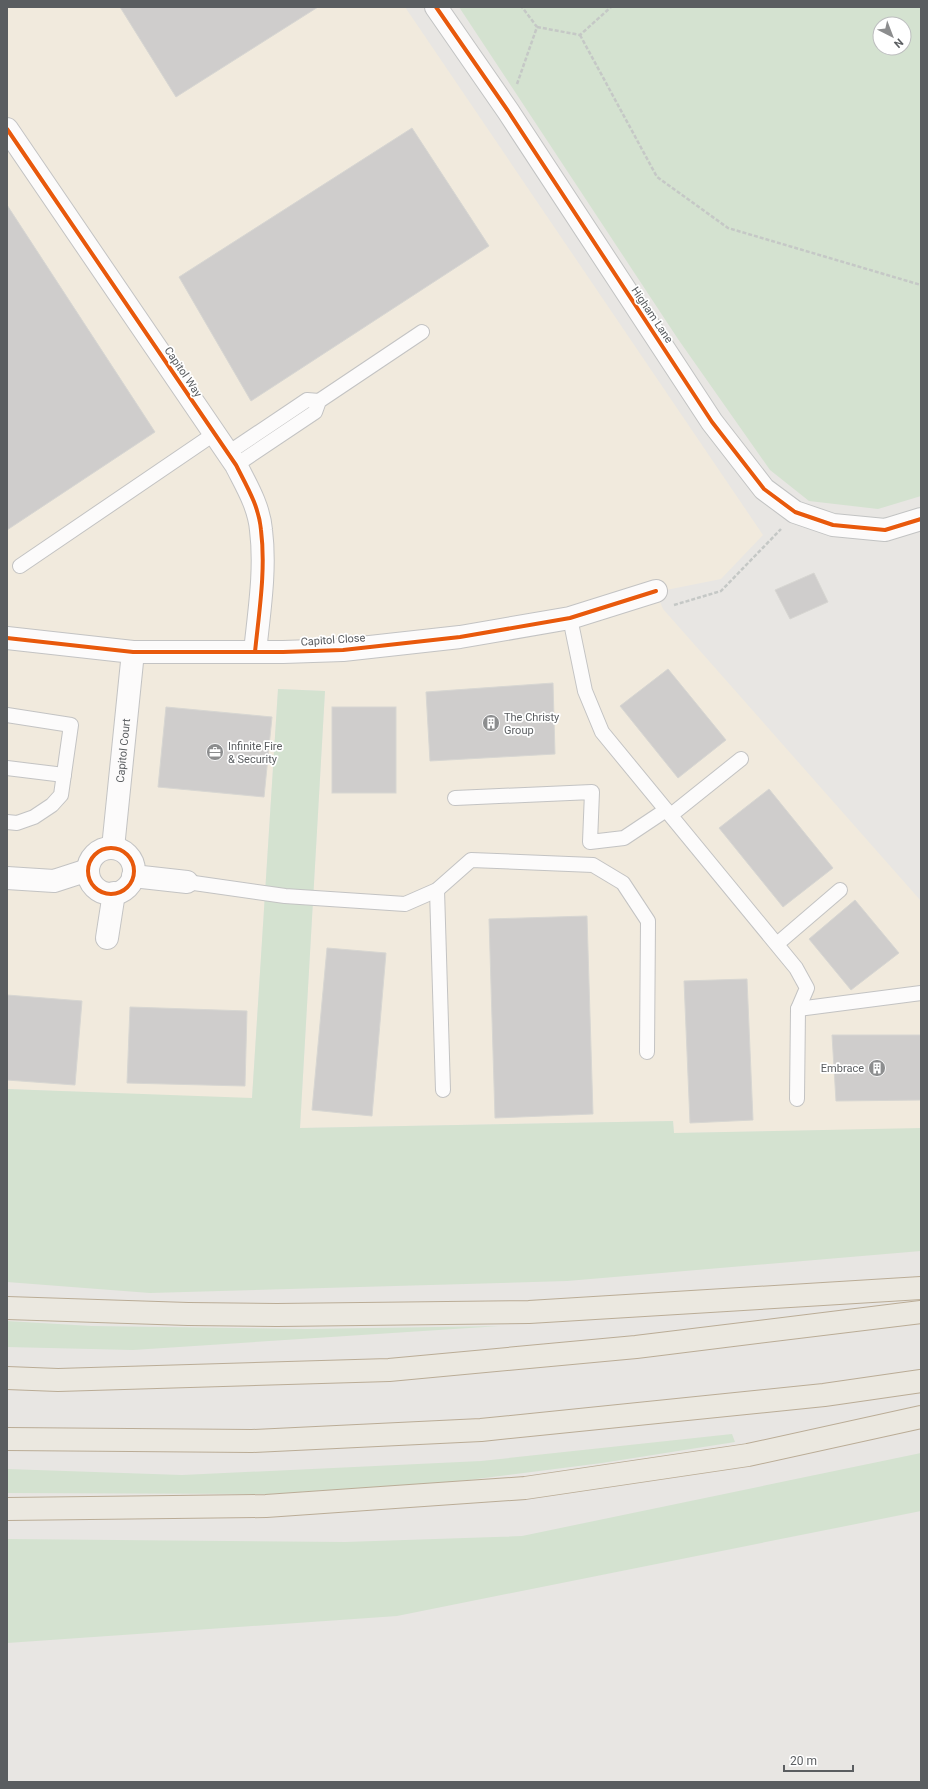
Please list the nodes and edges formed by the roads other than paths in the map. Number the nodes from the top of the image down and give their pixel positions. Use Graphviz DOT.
graph roads {
  1 [pos="436,7"];
  2 [pos="7,129"];
  3 [pos="422,332"];
  4 [pos="214,434"];
  5 [pos="232,459"];
  6 [pos="921,519"];
  7 [pos="20,566"];
  8 [pos="656,591"];
  9 [pos="570,618"];
  10 [pos="7,638"];
  11 [pos="133,652"];
  12 [pos="255,652"];
  13 [pos="7,715"];
  14 [pos="741,759"];
  15 [pos="7,768"];
  16 [pos="64,775"];
  17 [pos="455,798"];
  18 [pos="669,813"];
  19 [pos="7,822"];
  20 [pos="113,848"];
  21 [pos="88,870"];
  22 [pos="133,876"];
  23 [pos="7,878"];
  24 [pos="188,882"];
  25 [pos="437,890"];
  26 [pos="840,890"];
  27 [pos="114,893"];
  28 [pos="107,938"];
  29 [pos="777,944"];
  30 [pos="921,993"];
  31 [pos="798,1009"];
  32 [pos="647,1052"];
  33 [pos="443,1090"];
  34 [pos="797,1099"];
  35 [pos="921,1288"];
  36 [pos="7,1308"];
  37 [pos="921,1312"];
  38 [pos="7,1378"];
  39 [pos="921,1381"];
  40 [pos="921,1417"];
  41 [pos="7,1439"];
  42 [pos="7,1509"];
  1 -- 6 [label="street, Higham Lane"];
  2 -- 4 [label="street, Capitol Way"];
  3 -- 5 [label="lane"];
  4 -- 5 [label="street, Capitol Way"];
  4 -- 7 [label="lane"];
  5 -- 12 [label="street, Capitol Way"];
  8 -- 9 [label="street, Capitol Close"];
  9 -- 12 [label="street, Capitol Close"];
  9 -- 18 [label="lane"];
  10 -- 11 [label="street, Capitol Close"];
  11 -- 12 [label="street, Capitol Close"];
  11 -- 20 [label="street, Capitol Court"];
  13 -- 16 [label="lane"];
  14 -- 18 [label="lane"];
  15 -- 16 [label="lane"];
  16 -- 19 [label="lane"];
  17 -- 18 [label="lane"];
  18 -- 29 [label="lane"];
  20 -- 21 [label="street"];
  20 -- 22 [label="street"];
  21 -- 23 [label="street"];
  21 -- 27 [label="street"];
  22 -- 24 [label="street"];
  22 -- 27 [label="street"];
  24 -- 25 [label="lane"];
  25 -- 32 [label="lane"];
  25 -- 33 [label="lane"];
  26 -- 29 [label="lane"];
  27 -- 28 [label="street"];
  29 -- 31 [label="lane"];
  30 -- 31 [label="lane"];
  31 -- 34 [label="lane"];
  35 -- 36 [label="highway"];
  37 -- 38 [label="highway"];
  39 -- 41 [label="highway"];
  40 -- 42 [label="highway"];
}
